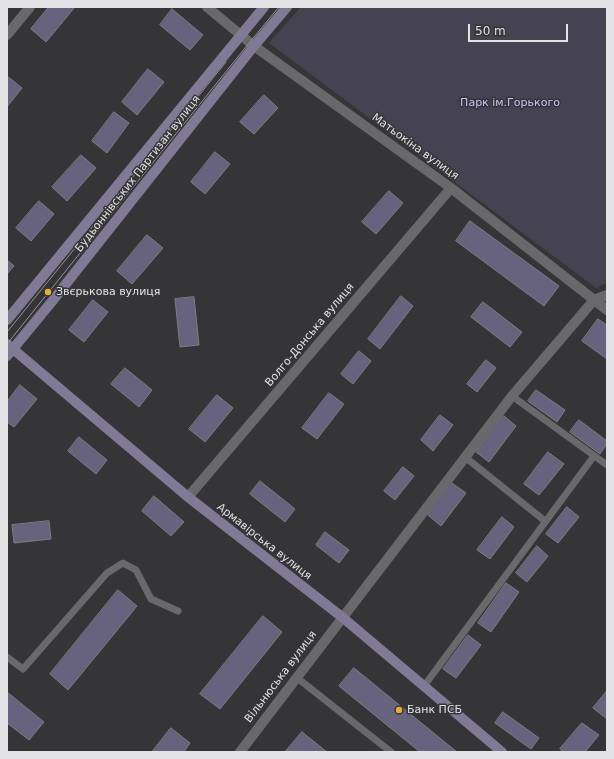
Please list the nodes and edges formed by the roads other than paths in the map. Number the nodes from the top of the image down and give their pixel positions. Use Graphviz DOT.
graph roads {
  1 [pos="30,7"];
  2 [pos="207,7"];
  3 [pos="264,7"];
  4 [pos="288,7"];
  5 [pos="7,35"];
  6 [pos="240,35"];
  7 [pos="254,46"];
  8 [pos="451,188"];
  9 [pos="607,295"];
  10 [pos="594,300"];
  11 [pos="607,310"];
  12 [pos="7,320"];
  13 [pos="9,350"];
  14 [pos="512,396"];
  15 [pos="594,456"];
  16 [pos="465,457"];
  17 [pos="607,466"];
  18 [pos="188,497"];
  19 [pos="545,521"];
  20 [pos="178,611"];
  21 [pos="342,618"];
  22 [pos="7,657"];
  23 [pos="296,677"];
  24 [pos="424,686"];
  25 [pos="244,751"];
  26 [pos="391,752"];
  27 [pos="502,752"];
  1 -- 5 [label="street"];
  2 -- 6 [label="street, Матьокіна вулиця"];
  3 -- 6 [label="main road, Будьоннівських Партизан вулиця"];
  4 -- 7 [label="main road, Будьоннівських Партизан вулиця"];
  6 -- 7 [label="street, Матьокіна вулиця"];
  6 -- 12 [label="main road, Будьоннівських Партизан вулиця"];
  7 -- 8 [label="street, Матьокіна вулиця"];
  7 -- 13 [label="main road, Будьоннівських Партизан вулиця"];
  8 -- 10 [label="street, Матьокіна вулиця"];
  8 -- 18 [label="street, Волго-Донська вулиця"];
  9 -- 10 [label="street"];
  10 -- 11 [label="street, Матьокіна вулиця"];
  10 -- 14 [label="street"];
  13 -- 18 [label="main road, Армавірська вулиця"];
  14 -- 15 [label="lane"];
  14 -- 16 [label="street"];
  15 -- 17 [label="lane"];
  15 -- 19 [label="lane"];
  16 -- 19 [label="lane"];
  16 -- 21 [label="street"];
  18 -- 21 [label="main road, Армавірська вулиця"];
  19 -- 24 [label="lane"];
  20 -- 22 [label="lane"];
  21 -- 23 [label="street, Вільнюська вулиця"];
  21 -- 24 [label="main road, Армавірська вулиця"];
  23 -- 25 [label="street, Вільнюська вулиця"];
  23 -- 26 [label="lane"];
  24 -- 27 [label="main road, Армавірська вулиця"];
}
